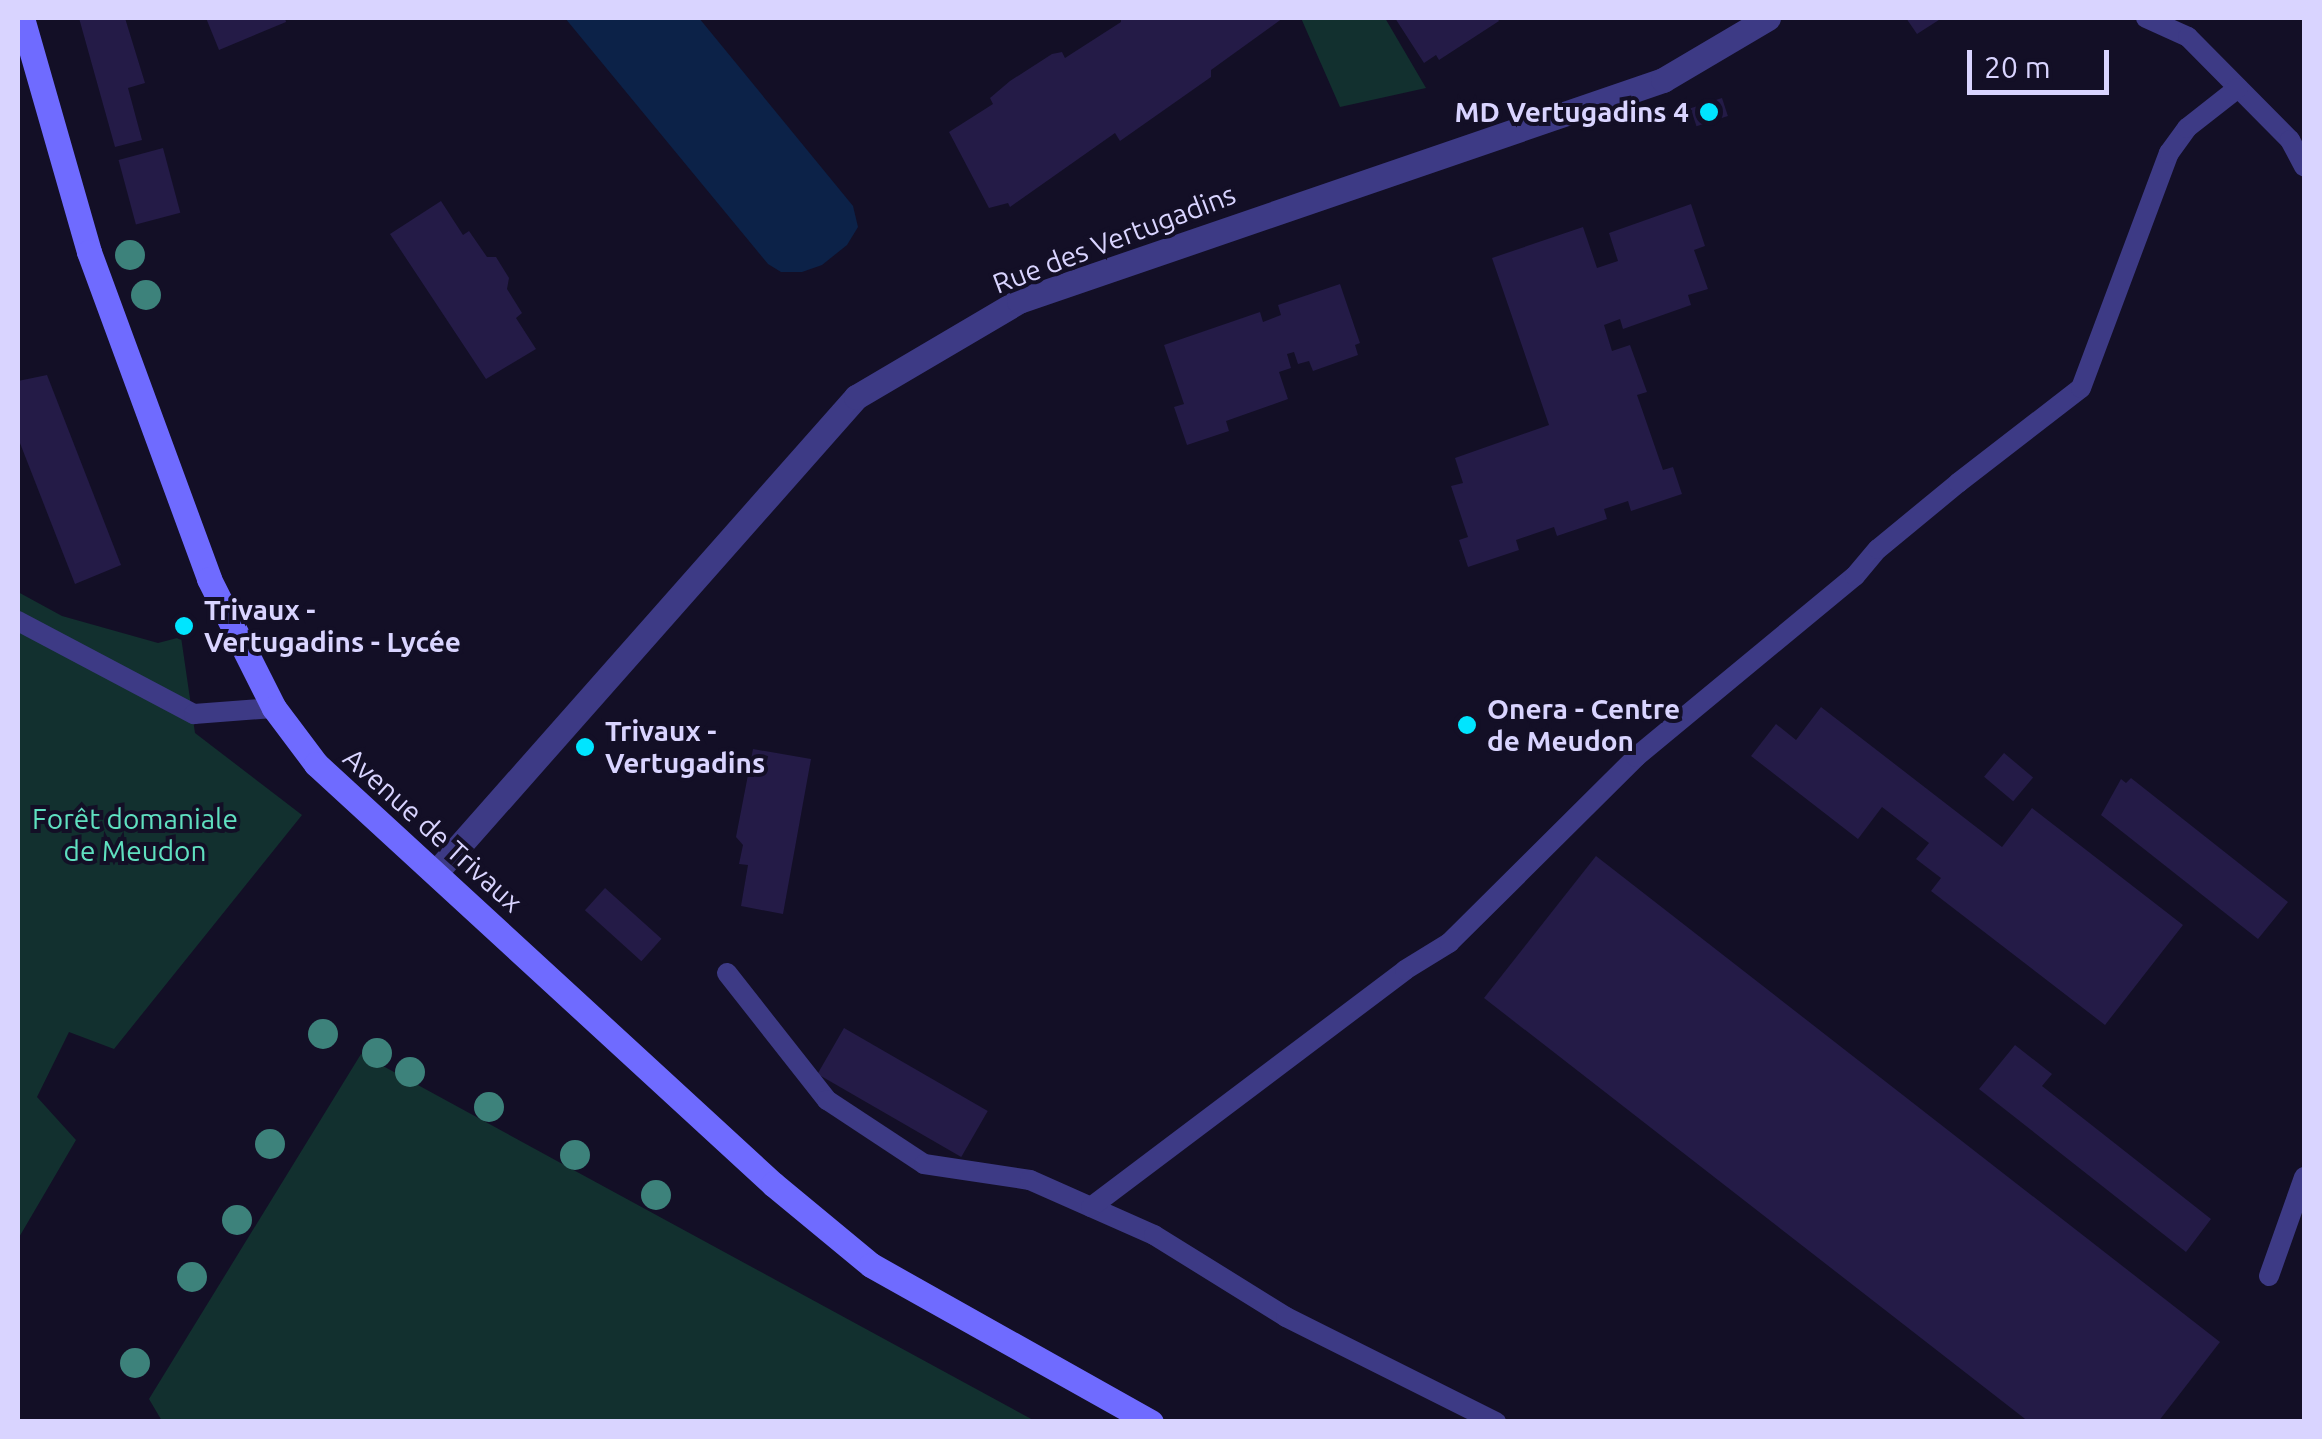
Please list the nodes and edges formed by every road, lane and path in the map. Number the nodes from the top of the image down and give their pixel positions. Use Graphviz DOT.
graph roads {
  1 [pos="22,18"];
  2 [pos="1768,18"];
  3 [pos="2146,18"];
  4 [pos="2238,88"];
  5 [pos="2304,166"];
  6 [pos="18,621"];
  7 [pos="274,708"];
  8 [pos="437,871"];
  9 [pos="727,973"];
  10 [pos="2304,1177"];
  11 [pos="1091,1207"];
  12 [pos="2269,1276"];
  13 [pos="1151,1422"];
  14 [pos="1496,1422"];
  1 -- 7 [label="main road, Avenue de Trivaux"];
  2 -- 8 [label="street, Rue des Vertugadins"];
  3 -- 4 [label="lane"];
  4 -- 5 [label="lane"];
  4 -- 11 [label="lane"];
  6 -- 7 [label="lane"];
  7 -- 8 [label="main road, Avenue de Trivaux"];
  8 -- 13 [label="main road, Avenue de Trivaux"];
  9 -- 11 [label="lane"];
  10 -- 12 [label="lane"];
  11 -- 14 [label="lane"];
}
